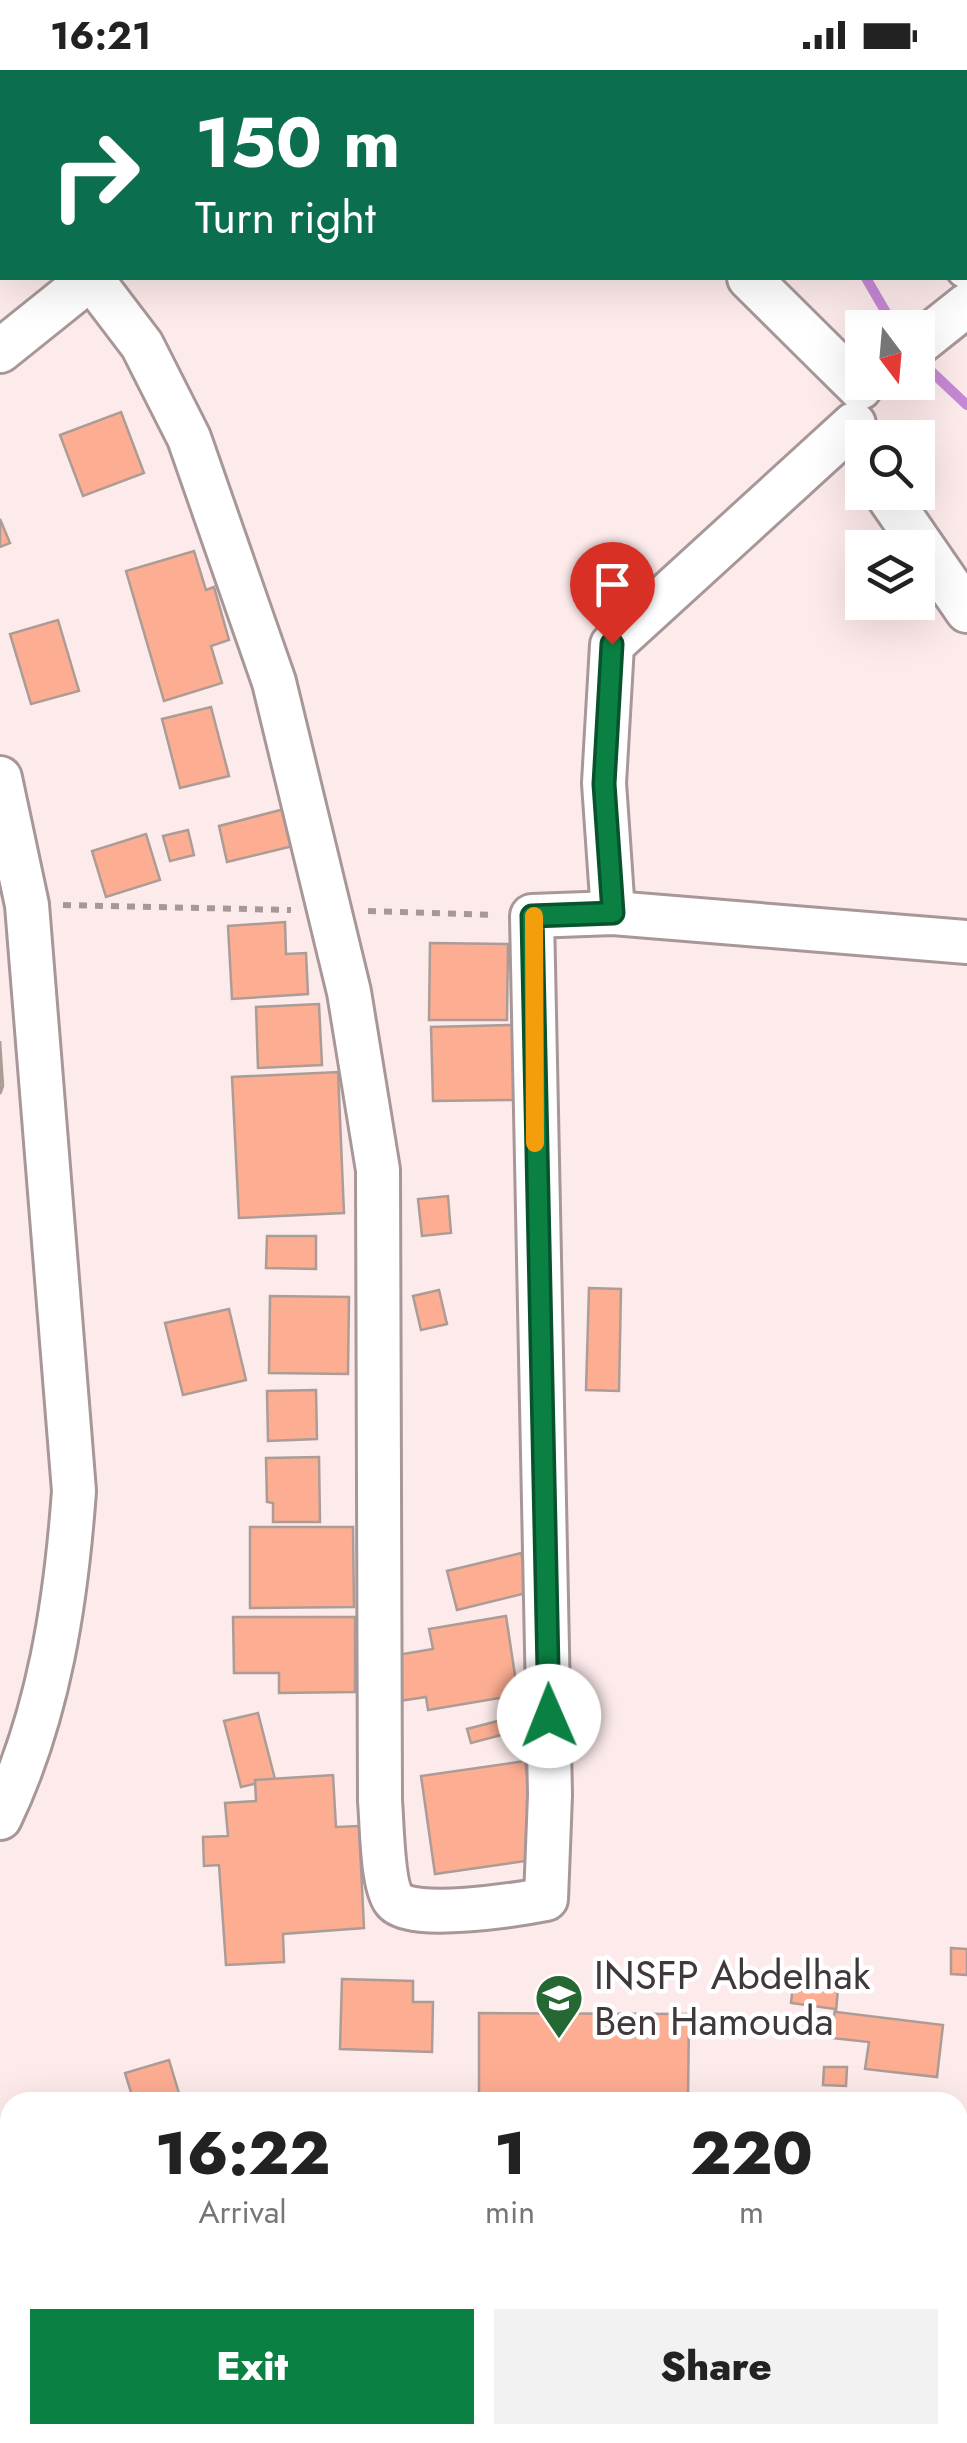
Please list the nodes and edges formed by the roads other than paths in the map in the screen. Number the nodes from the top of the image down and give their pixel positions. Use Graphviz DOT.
graph roads {
  1 [pos="89,280"];
  2 [pos="93,280"];
  3 [pos="751,280"];
  4 [pos="0,351"];
  5 [pos="861,413"];
  6 [pos="898,510"];
  7 [pos="967,612"];
  8 [pos="0,778"];
  9 [pos="613,913"];
  10 [pos="967,942"];
  11 [pos="0,1818"];
  1 -- 4 [label="street"];
  2 -- 9 [label="street"];
  3 -- 5 [label="street"];
  5 -- 9 [label="street"];
  6 -- 7 [label="street"];
  8 -- 11 [label="street"];
  9 -- 10 [label="street"];
}
